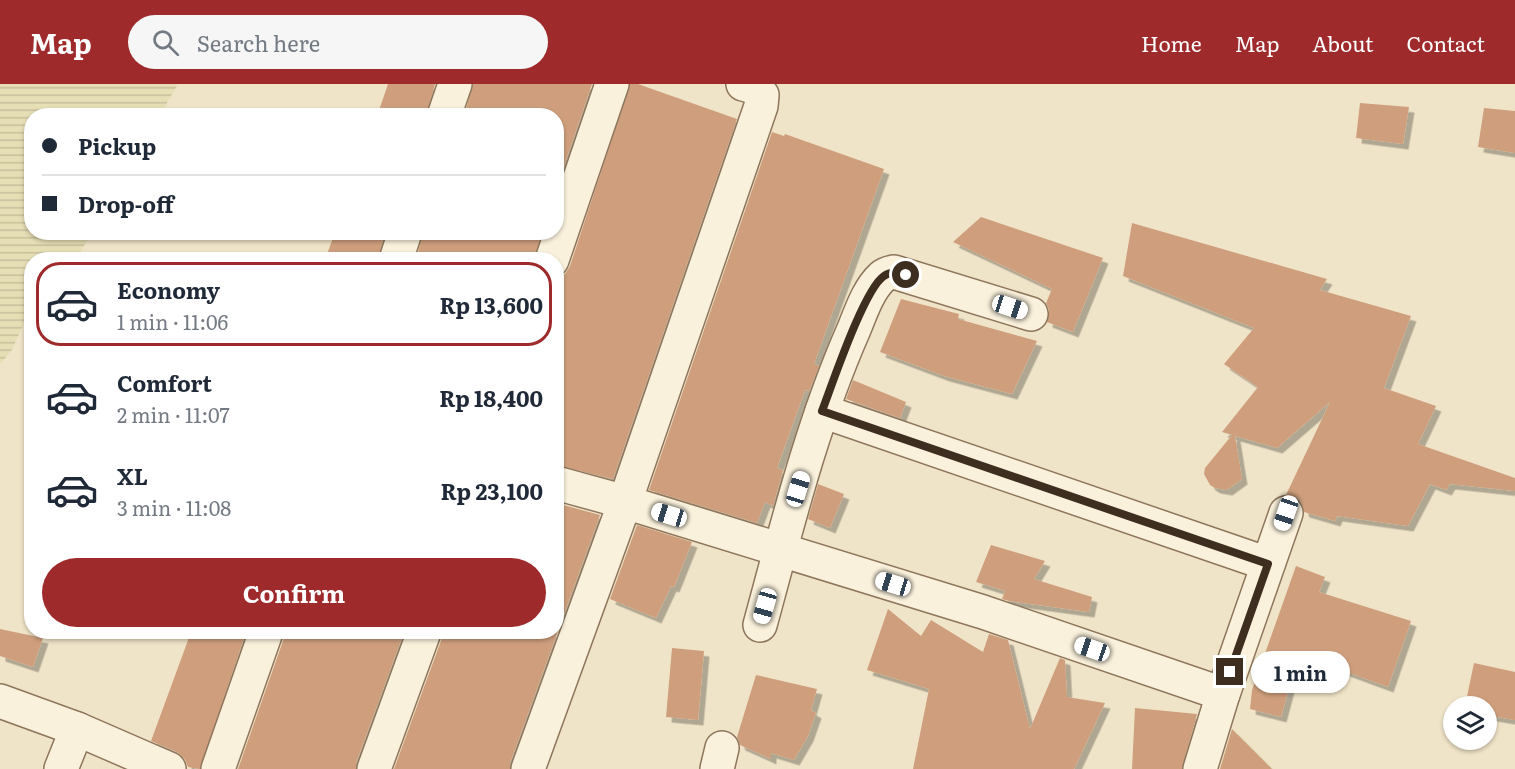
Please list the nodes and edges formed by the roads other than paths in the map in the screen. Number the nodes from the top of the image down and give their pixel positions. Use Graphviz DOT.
graph roads {
  1 [pos="455,84"];
  2 [pos="612,84"];
  3 [pos="745,84"];
  4 [pos="447,108"];
  5 [pos="564,225"];
  6 [pos="1031,314"];
  7 [pos="822,411"];
  8 [pos="564,485"];
  9 [pos="625,502"];
  10 [pos="1286,513"];
  11 [pos="781,549"];
  12 [pos="1268,564"];
  13 [pos="759,625"];
  14 [pos="264,639"];
  15 [pos="421,639"];
  16 [pos="1223,694"];
  17 [pos="0,701"];
  18 [pos="77,729"];
  19 [pos="61,769"];
  20 [pos="169,769"];
  21 [pos="218,769"];
  22 [pos="374,769"];
  23 [pos="528,769"];
  24 [pos="1200,769"];
  1 -- 4 [label="street"];
  2 -- 5 [label="street"];
  3 -- 9 [label="street"];
  6 -- 7 [label="street"];
  7 -- 11 [label="street"];
  7 -- 12 [label="street"];
  8 -- 9 [label="street"];
  9 -- 11 [label="street"];
  9 -- 23 [label="street"];
  10 -- 12 [label="street"];
  11 -- 13 [label="street"];
  11 -- 16 [label="street"];
  12 -- 16 [label="street"];
  14 -- 21 [label="street"];
  15 -- 22 [label="street"];
  16 -- 24 [label="street"];
  17 -- 18 [label="street"];
  18 -- 19 [label="street"];
  18 -- 20 [label="street"];
}
